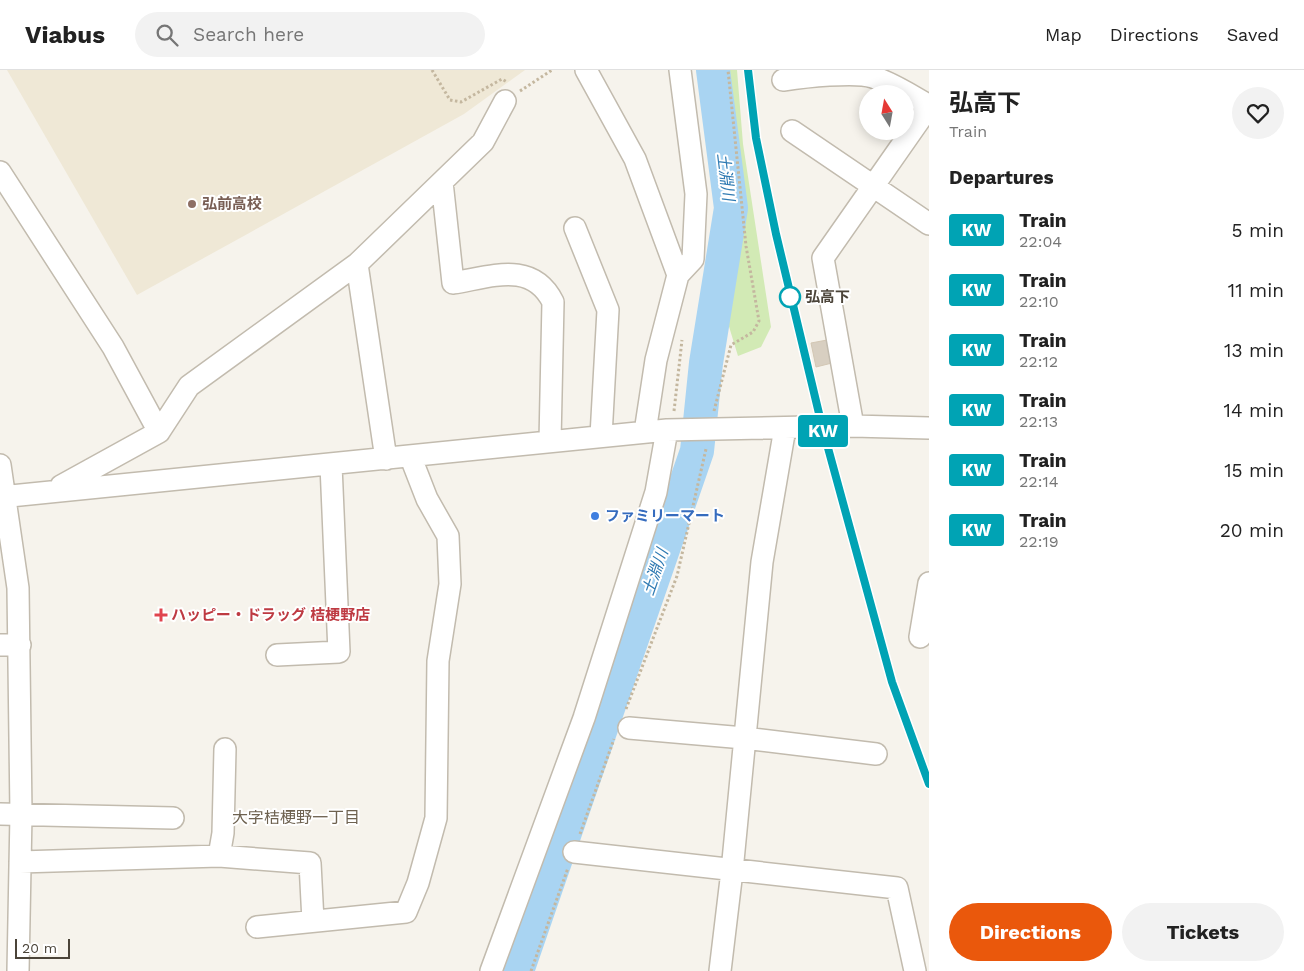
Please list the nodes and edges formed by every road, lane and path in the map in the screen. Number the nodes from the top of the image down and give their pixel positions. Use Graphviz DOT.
graph roads {
  1 [pos="432,70"];
  2 [pos="552,70"];
  3 [pos="586,70"];
  4 [pos="680,70"];
  5 [pos="728,70"];
  6 [pos="783,80"];
  7 [pos="512,96"];
  8 [pos="927,104"];
  9 [pos="792,131"];
  10 [pos="0,172"];
  11 [pos="442,182"];
  12 [pos="874,186"];
  13 [pos="929,224"];
  14 [pos="575,228"];
  15 [pos="357,264"];
  16 [pos="678,274"];
  17 [pos="853,426"];
  18 [pos="785,428"];
  19 [pos="929,428"];
  20 [pos="673,430"];
  21 [pos="710,430"];
  22 [pos="159,432"];
  23 [pos="646,432"];
  24 [pos="600,436"];
  25 [pos="550,441"];
  26 [pos="411,458"];
  27 [pos="386,459"];
  28 [pos="331,465"];
  29 [pos="0,466"];
  30 [pos="52,491"];
  31 [pos="3,497"];
  32 [pos="929,583"];
  33 [pos="920,637"];
  34 [pos="10,645"];
  35 [pos="277,656"];
  36 [pos="623,724"];
  37 [pos="744,738"];
  38 [pos="225,749"];
  39 [pos="876,754"];
  40 [pos="0,814"];
  41 [pos="21,814"];
  42 [pos="173,818"];
  43 [pos="574,852"];
  44 [pos="220,856"];
  45 [pos="20,862"];
  46 [pos="732,871"];
  47 [pos="313,922"];
  48 [pos="257,927"];
  49 [pos="18,971"];
  50 [pos="492,971"];
  51 [pos="531,971"];
  52 [pos="720,971"];
  53 [pos="915,971"];
  1 -- 7 [label="path"];
  2 -- 7 [label="path"];
  3 -- 16 [label="street"];
  4 -- 16 [label="street"];
  5 -- 21 [label="path"];
  6 -- 8 [label="street"];
  7 -- 11 [label="street"];
  8 -- 12 [label="street"];
  9 -- 12 [label="street"];
  10 -- 22 [label="street"];
  11 -- 15 [label="street"];
  11 -- 25 [label="street"];
  12 -- 13 [label="street"];
  12 -- 17 [label="street"];
  14 -- 24 [label="street"];
  15 -- 22 [label="street"];
  15 -- 27 [label="street"];
  16 -- 23 [label="street"];
  17 -- 18 [label="street"];
  17 -- 19 [label="street"];
  18 -- 21 [label="street"];
  18 -- 37 [label="street"];
  20 -- 21 [label="street"];
  20 -- 23 [label="street"];
  20 -- 50 [label="street"];
  21 -- 36 [label="path"];
  22 -- 30 [label="street"];
  23 -- 24 [label="street"];
  24 -- 25 [label="street"];
  25 -- 26 [label="street"];
  26 -- 27 [label="street"];
  26 -- 47 [label="street"];
  27 -- 28 [label="street"];
  28 -- 30 [label="street"];
  28 -- 35 [label="street"];
  29 -- 31 [label="street"];
  30 -- 31 [label="street"];
  31 -- 34 [label="street"];
  32 -- 33 [label="street"];
  34 -- 41 [label="street"];
  36 -- 37 [label="street"];
  36 -- 43 [label="path"];
  37 -- 39 [label="street"];
  37 -- 46 [label="street"];
  38 -- 44 [label="street"];
  40 -- 41 [label="street"];
  41 -- 42 [label="street"];
  41 -- 45 [label="street"];
  43 -- 46 [label="street"];
  43 -- 51 [label="path"];
  44 -- 45 [label="street"];
  44 -- 47 [label="street"];
  45 -- 49 [label="street"];
  46 -- 52 [label="street"];
  46 -- 53 [label="street"];
  47 -- 48 [label="street"];
}
